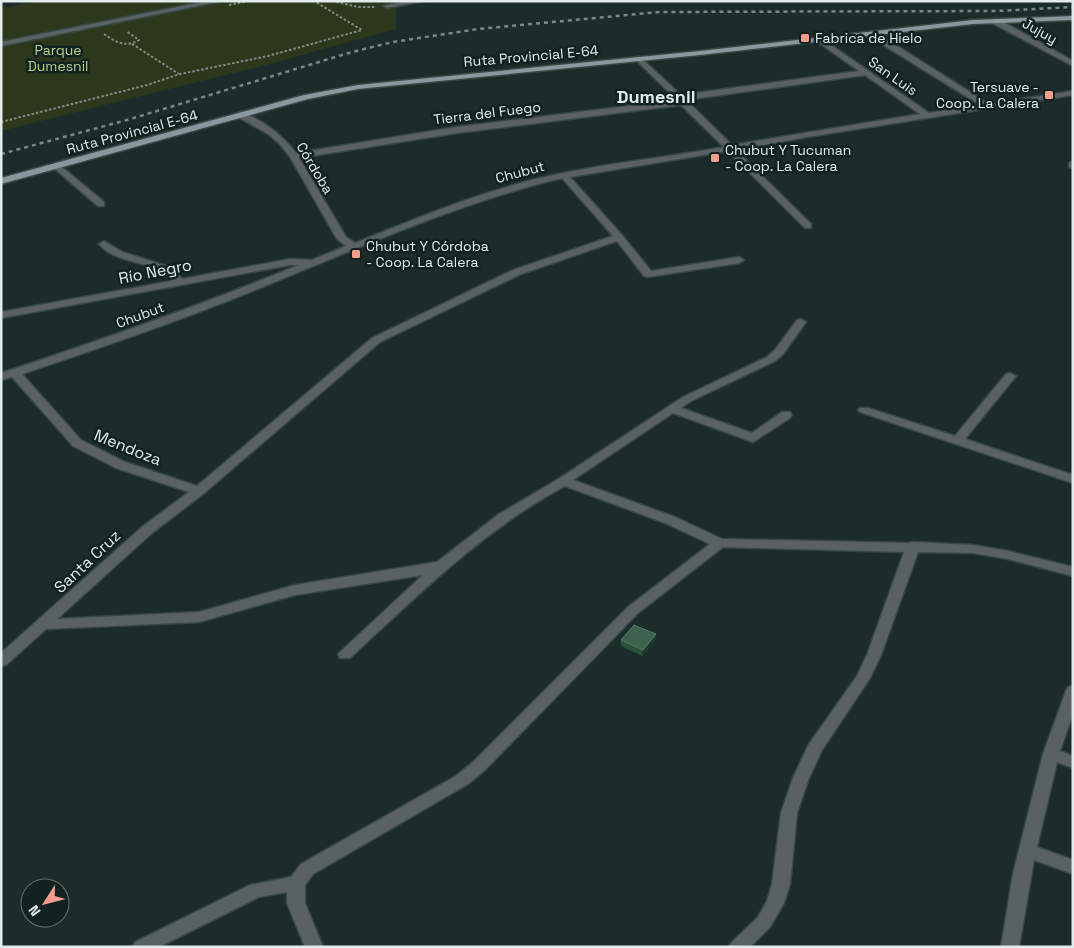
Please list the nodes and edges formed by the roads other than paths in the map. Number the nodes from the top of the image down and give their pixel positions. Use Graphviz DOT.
graph roads {
  1 [pos="219,1"];
  2 [pos="421,1"];
  3 [pos="387,6"];
  4 [pos="1073,18"];
  5 [pos="995,21"];
  6 [pos="872,34"];
  7 [pos="821,40"];
  8 [pos="1,44"];
  9 [pos="640,59"];
  10 [pos="1073,64"];
  11 [pos="866,72"];
  12 [pos="1073,93"];
  13 [pos="682,100"];
  14 [pos="988,106"];
  15 [pos="241,115"];
  16 [pos="927,115"];
  17 [pos="731,148"];
  18 [pos="294,156"];
  19 [pos="57,166"];
  20 [pos="564,175"];
  21 [pos="1,180"];
  22 [pos="101,204"];
  23 [pos="808,226"];
  24 [pos="619,237"];
  25 [pos="104,244"];
  26 [pos="354,247"];
  27 [pos="738,260"];
  28 [pos="315,263"];
  29 [pos="178,281"];
  30 [pos="1,316"];
  31 [pos="801,322"];
  32 [pos="15,373"];
  33 [pos="1010,376"];
  34 [pos="1,377"];
  35 [pos="672,408"];
  36 [pos="864,410"];
  37 [pos="786,415"];
  38 [pos="957,441"];
  39 [pos="1073,479"];
  40 [pos="564,481"];
  41 [pos="199,491"];
  42 [pos="720,543"];
  43 [pos="913,546"];
  44 [pos="443,565"];
  45 [pos="1073,572"];
  46 [pos="44,624"];
  47 [pos="345,654"];
  48 [pos="1,661"];
  49 [pos="1073,691"];
  50 [pos="1051,754"];
  51 [pos="1073,762"];
  52 [pos="1028,851"];
  53 [pos="1073,867"];
  54 [pos="296,882"];
  55 [pos="141,947"];
  56 [pos="314,947"];
  57 [pos="738,947"];
  58 [pos="1010,947"];
  1 -- 8 [label="street"];
  2 -- 3 [label="street"];
  4 -- 5 [label="main road, Ruta Provincial E-64"];
  5 -- 6 [label="main road, Ruta Provincial E-64"];
  5 -- 10 [label="street, Jujuy"];
  6 -- 7 [label="main road, Ruta Provincial E-64"];
  6 -- 14 [label="street"];
  7 -- 9 [label="main road, Ruta Provincial E-64"];
  7 -- 11 [label="street, San Luis"];
  9 -- 13 [label="street"];
  9 -- 15 [label="main road, Ruta Provincial E-64"];
  11 -- 13 [label="street, Tierra del Fuego"];
  11 -- 16 [label="street, San Luis"];
  12 -- 14 [label="street, Chubut"];
  13 -- 17 [label="street"];
  13 -- 18 [label="street, Tierra del Fuego"];
  14 -- 16 [label="street, Chubut"];
  15 -- 18 [label="street, Córdoba"];
  15 -- 19 [label="main road, Ruta Provincial E-64"];
  16 -- 17 [label="street, Chubut"];
  17 -- 20 [label="street, Chubut"];
  17 -- 23 [label="street"];
  18 -- 26 [label="street, Córdoba"];
  19 -- 21 [label="main road, Ruta Provincial E-64"];
  19 -- 22 [label="street"];
  20 -- 24 [label="street"];
  20 -- 26 [label="street, Chubut"];
  24 -- 27 [label="street"];
  24 -- 41 [label="street, Santa Cruz"];
  25 -- 29 [label="street"];
  26 -- 28 [label="street, Chubut"];
  28 -- 29 [label="street, Río Negro"];
  28 -- 32 [label="street, Chubut"];
  29 -- 30 [label="street, Río Negro"];
  31 -- 35 [label="street"];
  32 -- 34 [label="street, Chubut"];
  32 -- 41 [label="street, Mendoza"];
  33 -- 38 [label="street"];
  35 -- 37 [label="street"];
  35 -- 40 [label="street"];
  36 -- 38 [label="street"];
  38 -- 39 [label="street"];
  40 -- 42 [label="street"];
  40 -- 44 [label="street"];
  41 -- 46 [label="street, Santa Cruz"];
  42 -- 43 [label="street"];
  42 -- 54 [label="street"];
  43 -- 45 [label="street"];
  43 -- 57 [label="street"];
  44 -- 46 [label="street"];
  44 -- 47 [label="street"];
  46 -- 48 [label="street, Santa Cruz"];
  49 -- 50 [label="street"];
  50 -- 51 [label="street"];
  50 -- 52 [label="street"];
  52 -- 53 [label="street"];
  52 -- 58 [label="street"];
  54 -- 55 [label="street"];
  54 -- 56 [label="street"];
}
